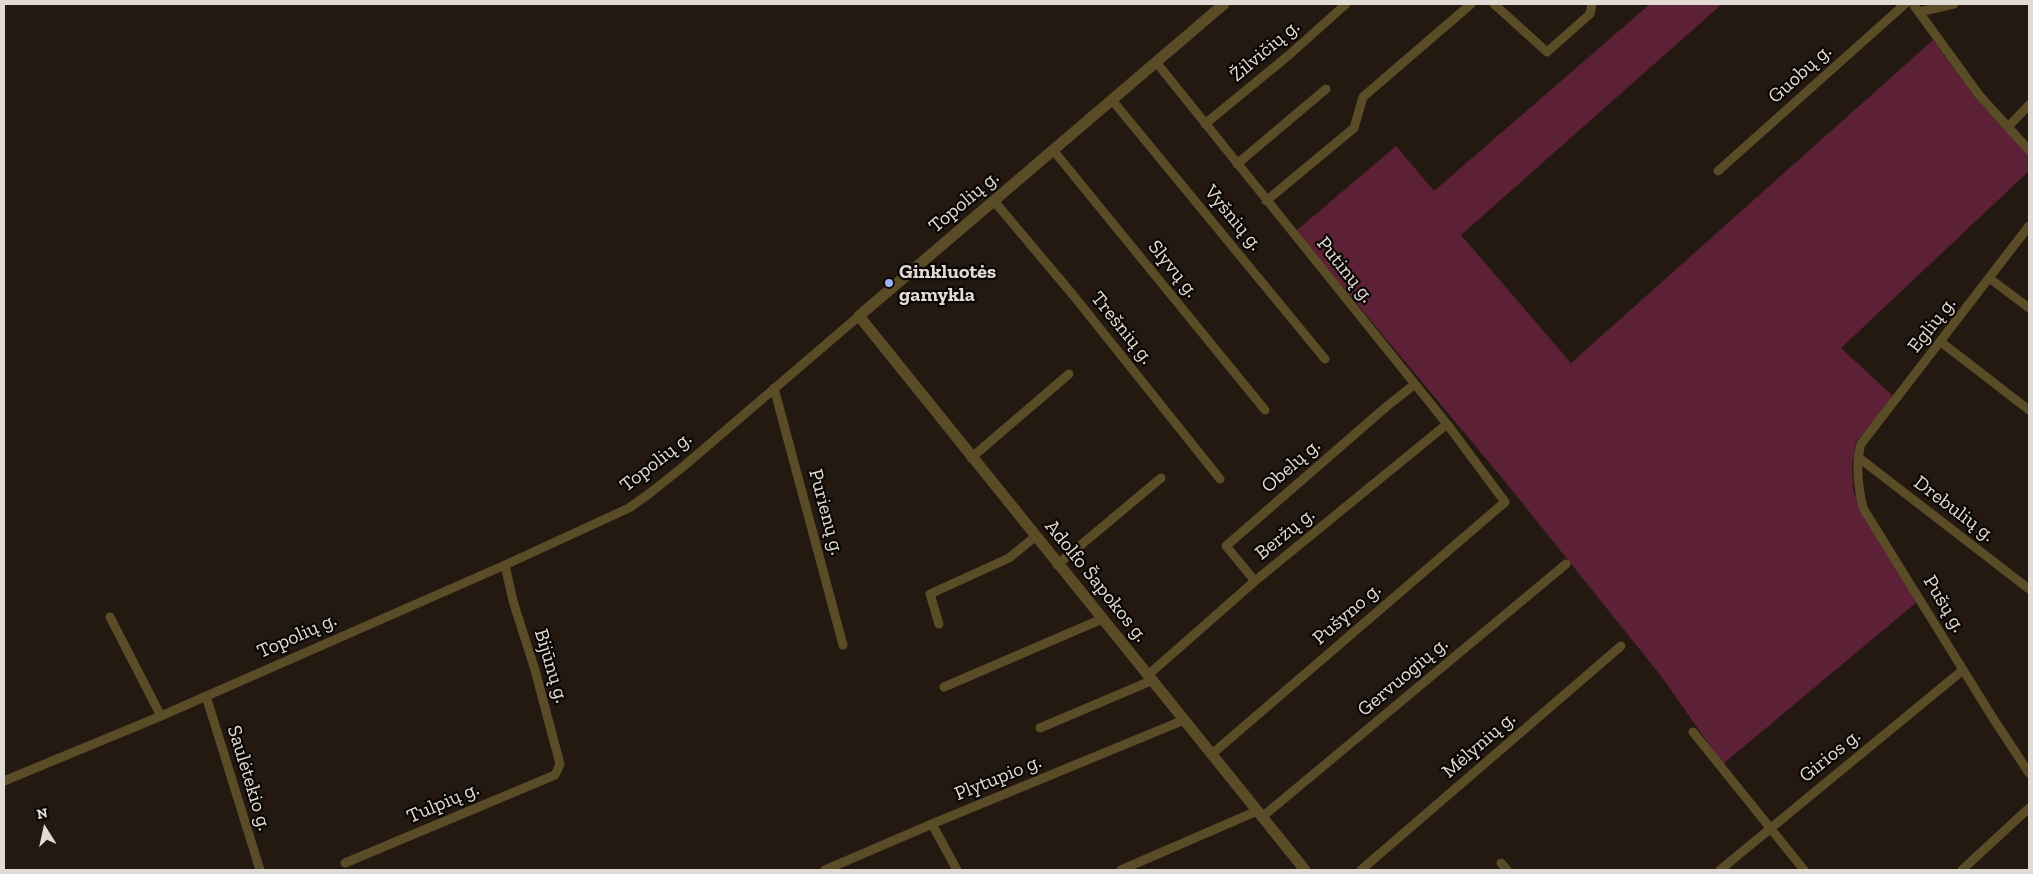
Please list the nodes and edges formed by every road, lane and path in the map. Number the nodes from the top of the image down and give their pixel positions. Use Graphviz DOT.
graph roads {
  1 [pos="1224,4"];
  2 [pos="1346,4"];
  3 [pos="1471,4"];
  4 [pos="1494,4"];
  5 [pos="1592,4"];
  6 [pos="1905,4"];
  7 [pos="1954,4"];
  8 [pos="1916,8"];
  9 [pos="1156,62"];
  10 [pos="1326,89"];
  11 [pos="1112,100"];
  12 [pos="2029,105"];
  13 [pos="1205,124"];
  14 [pos="2008,127"];
  15 [pos="1053,150"];
  16 [pos="2029,150"];
  17 [pos="1237,164"];
  18 [pos="1718,171"];
  19 [pos="994,201"];
  20 [pos="1266,201"];
  21 [pos="2029,226"];
  22 [pos="1989,278"];
  23 [pos="2029,308"];
  24 [pos="859,316"];
  25 [pos="1941,342"];
  26 [pos="1325,359"];
  27 [pos="1069,374"];
  28 [pos="1415,384"];
  29 [pos="774,388"];
  30 [pos="1266,410"];
  31 [pos="2029,410"];
  32 [pos="1447,424"];
  33 [pos="1861,444"];
  34 [pos="1858,457"];
  35 [pos="972,458"];
  36 [pos="1161,478"];
  37 [pos="1220,479"];
  38 [pos="1505,502"];
  39 [pos="1036,536"];
  40 [pos="1566,564"];
  41 [pos="506,565"];
  42 [pos="1058,565"];
  43 [pos="1255,582"];
  44 [pos="2029,589"];
  45 [pos="110,617"];
  46 [pos="1102,619"];
  47 [pos="939,624"];
  48 [pos="844,644"];
  49 [pos="1621,646"];
  50 [pos="1963,670"];
  51 [pos="1151,678"];
  52 [pos="944,687"];
  53 [pos="206,696"];
  54 [pos="160,716"];
  55 [pos="1184,720"];
  56 [pos="1040,728"];
  57 [pos="1693,732"];
  58 [pos="1212,754"];
  59 [pos="2029,773"];
  60 [pos="555,775"];
  61 [pos="4,781"];
  62 [pos="2029,808"];
  63 [pos="1260,814"];
  64 [pos="932,824"];
  65 [pos="1770,828"];
  66 [pos="344,863"];
  67 [pos="260,870"];
  68 [pos="825,870"];
  69 [pos="957,870"];
  70 [pos="1121,870"];
  71 [pos="1305,870"];
  72 [pos="1361,870"];
  73 [pos="1720,870"];
  74 [pos="1804,870"];
  75 [pos="1962,870"];
  1 -- 9 [label="street, Topolių g."];
  2 -- 13 [label="street, Žilvičių g."];
  3 -- 20 [label="street"];
  4 -- 5 [label="street"];
  6 -- 18 [label="street, Guobų g."];
  7 -- 8 [label="street"];
  8 -- 14 [label="street"];
  9 -- 11 [label="street, Topolių g."];
  9 -- 13 [label="street, Putinų g."];
  10 -- 17 [label="street"];
  11 -- 15 [label="street, Topolių g."];
  11 -- 26 [label="street, Vyšnių g."];
  12 -- 14 [label="street"];
  13 -- 17 [label="street, Putinų g."];
  14 -- 16 [label="street"];
  15 -- 19 [label="street, Topolių g."];
  15 -- 30 [label="street, Slyvų g."];
  17 -- 20 [label="street, Putinų g."];
  19 -- 24 [label="street, Topolių g."];
  19 -- 37 [label="street, Trešnių g."];
  20 -- 28 [label="street, Putinų g."];
  21 -- 22 [label="street, Eglių g."];
  22 -- 23 [label="street"];
  22 -- 25 [label="street, Eglių g."];
  24 -- 29 [label="street, Topolių g."];
  24 -- 35 [label="street, Adolfo Šapokos g."];
  25 -- 31 [label="street"];
  25 -- 33 [label="street, Eglių g."];
  27 -- 35 [label="street"];
  28 -- 32 [label="street, Putinų g."];
  28 -- 43 [label="street, Obelų g."];
  29 -- 41 [label="street, Topolių g."];
  29 -- 48 [label="street, Purienų g."];
  32 -- 38 [label="street, Putinų g."];
  32 -- 43 [label="street, Beržų g."];
  33 -- 34 [label="street, Pušų g."];
  34 -- 44 [label="street, Drebulių g."];
  34 -- 50 [label="street, Pušų g."];
  35 -- 39 [label="street, Adolfo Šapokos g."];
  36 -- 42 [label="street"];
  38 -- 58 [label="street, Pušyno g."];
  39 -- 42 [label="street, Adolfo Šapokos g."];
  39 -- 47 [label="street"];
  40 -- 63 [label="street, Gervuogių g."];
  41 -- 53 [label="street, Topolių g."];
  41 -- 60 [label="street, Bijūnų g."];
  42 -- 46 [label="street, Adolfo Šapokos g."];
  43 -- 51 [label="street, Beržų g."];
  45 -- 54 [label="street"];
  46 -- 51 [label="street, Adolfo Šapokos g."];
  46 -- 52 [label="street"];
  49 -- 72 [label="street, Mėlynių g."];
  50 -- 59 [label="street, Pušų g."];
  50 -- 65 [label="street, Girios g."];
  51 -- 55 [label="street, Adolfo Šapokos g."];
  51 -- 56 [label="street, Beržų g."];
  53 -- 54 [label="street, Topolių g."];
  53 -- 67 [label="street, Saulėtekio g."];
  54 -- 61 [label="street, Topolių g."];
  55 -- 58 [label="street, Adolfo Šapokos g."];
  55 -- 64 [label="street, Plytupio g."];
  57 -- 65 [label="street"];
  58 -- 63 [label="street, Adolfo Šapokos g."];
  60 -- 66 [label="street, Tulpių g."];
  62 -- 75 [label="street"];
  63 -- 70 [label="street, Gervuogių g."];
  63 -- 71 [label="street, Adolfo Šapokos g."];
  64 -- 68 [label="street, Plytupio g."];
  64 -- 69 [label="street"];
  65 -- 73 [label="street, Girios g."];
  65 -- 74 [label="street"];
}
